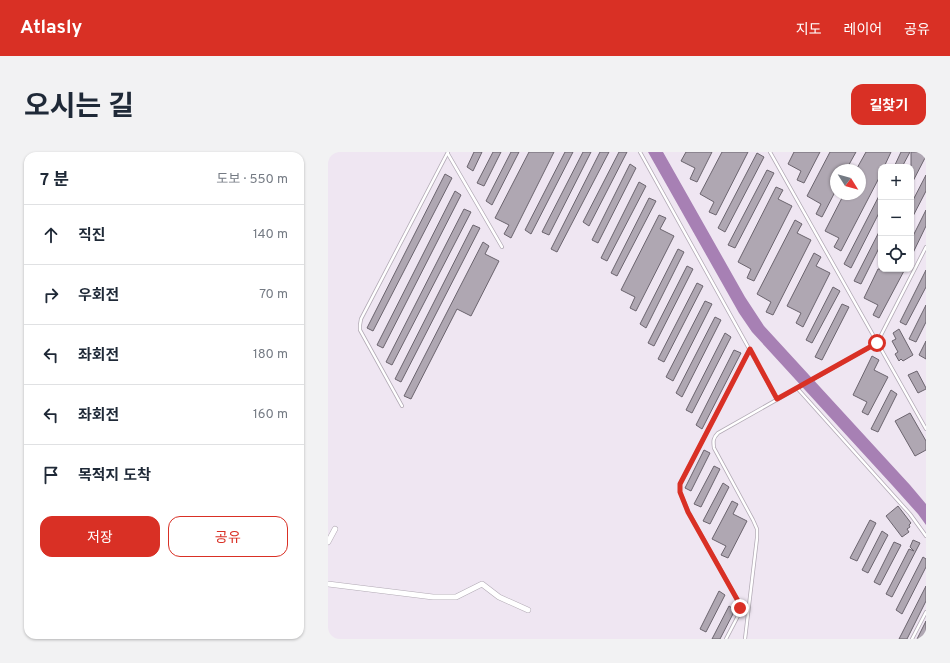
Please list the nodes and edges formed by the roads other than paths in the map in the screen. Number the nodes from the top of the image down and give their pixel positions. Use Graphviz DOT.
graph roads {
  1 [pos="640,152"];
  2 [pos="770,152"];
  3 [pos="448,153"];
  4 [pos="926,247"];
  5 [pos="502,248"];
  6 [pos="877,343"];
  7 [pos="750,349"];
  8 [pos="797,388"];
  9 [pos="777,399"];
  10 [pos="402,406"];
  11 [pos="926,429"];
  12 [pos="336,529"];
  13 [pos="926,536"];
  14 [pos="328,542"];
  15 [pos="328,584"];
  16 [pos="528,610"];
  17 [pos="926,612"];
  18 [pos="726,639"];
  19 [pos="745,639"];
  20 [pos="912,639"];
  1 -- 7 [label="lane"];
  2 -- 6 [label="lane"];
  3 -- 5 [label="lane"];
  3 -- 10 [label="lane"];
  4 -- 6 [label="lane"];
  6 -- 8 [label="lane"];
  6 -- 11 [label="lane"];
  7 -- 9 [label="lane"];
  7 -- 18 [label="lane"];
  8 -- 9 [label="lane"];
  8 -- 13 [label="lane"];
  9 -- 19 [label="lane"];
  12 -- 14 [label="street"];
  15 -- 16 [label="street"];
  17 -- 20 [label="lane"];
}
